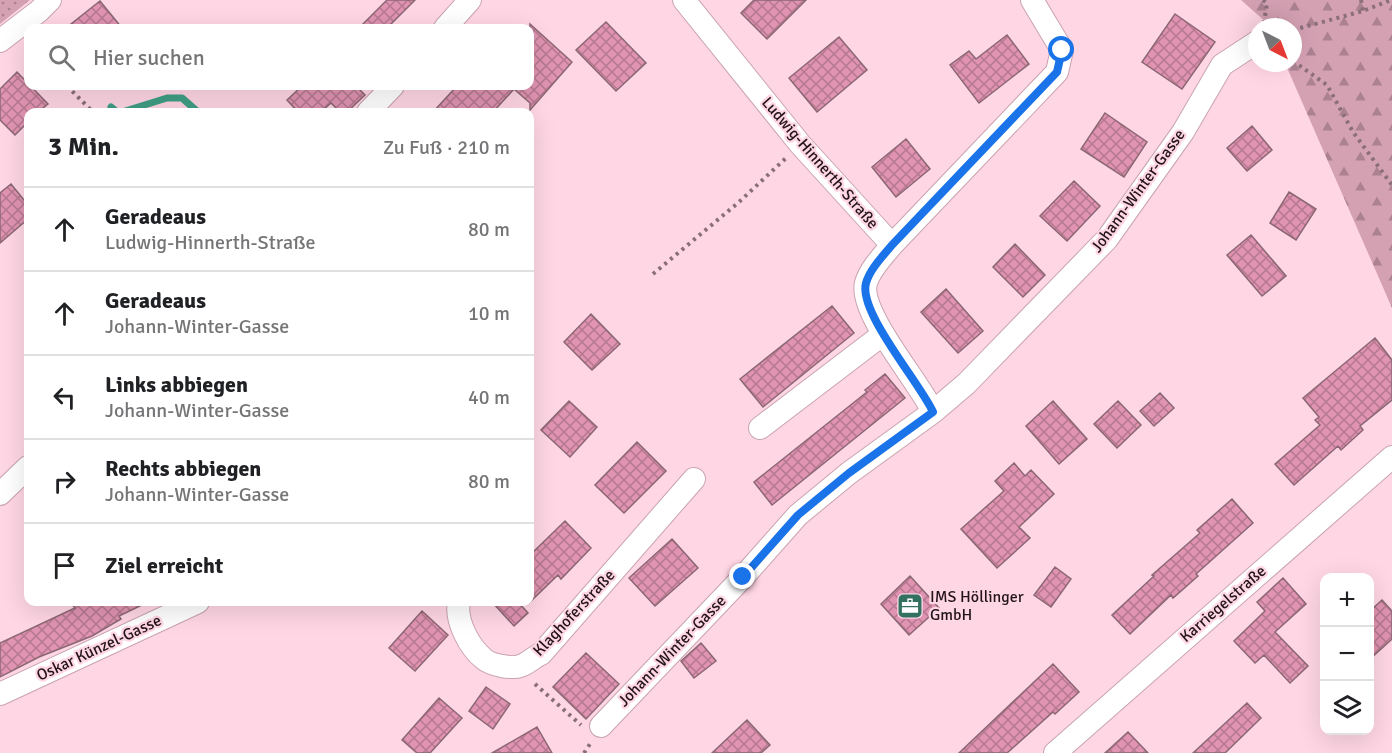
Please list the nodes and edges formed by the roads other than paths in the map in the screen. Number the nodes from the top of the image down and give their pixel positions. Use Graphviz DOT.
graph roads {
  1 [pos="50,0"];
  2 [pos="470,0"];
  3 [pos="684,0"];
  4 [pos="1032,0"];
  5 [pos="449,24"];
  6 [pos="0,41"];
  7 [pos="1248,48"];
  8 [pos="389,90"];
  9 [pos="372,108"];
  10 [pos="892,245"];
  11 [pos="882,335"];
  12 [pos="933,412"];
  13 [pos="760,428"];
  14 [pos="1392,457"];
  15 [pos="24,471"];
  16 [pos="694,479"];
  17 [pos="0,494"];
  18 [pos="189,606"];
  19 [pos="458,606"];
  20 [pos="0,694"];
  21 [pos="594,728"];
  22 [pos="1054,753"];
  1 -- 6 [label="street"];
  2 -- 5 [label="street"];
  3 -- 10 [label="street, Ludwig-Hinnerth-Straße"];
  4 -- 10 [label="street, Ludwig-Hinnerth-Straße"];
  7 -- 12 [label="street, Johann-Winter-Gasse"];
  8 -- 9 [label="street"];
  10 -- 11 [label="street"];
  11 -- 12 [label="street"];
  11 -- 13 [label="street"];
  12 -- 21 [label="street, Johann-Winter-Gasse"];
  14 -- 22 [label="street, Karriegelstraße"];
  15 -- 17 [label="street"];
  16 -- 19 [label="street, Klaghoferstraße"];
  18 -- 20 [label="street, Oskar Künzel-Gasse"];
}
